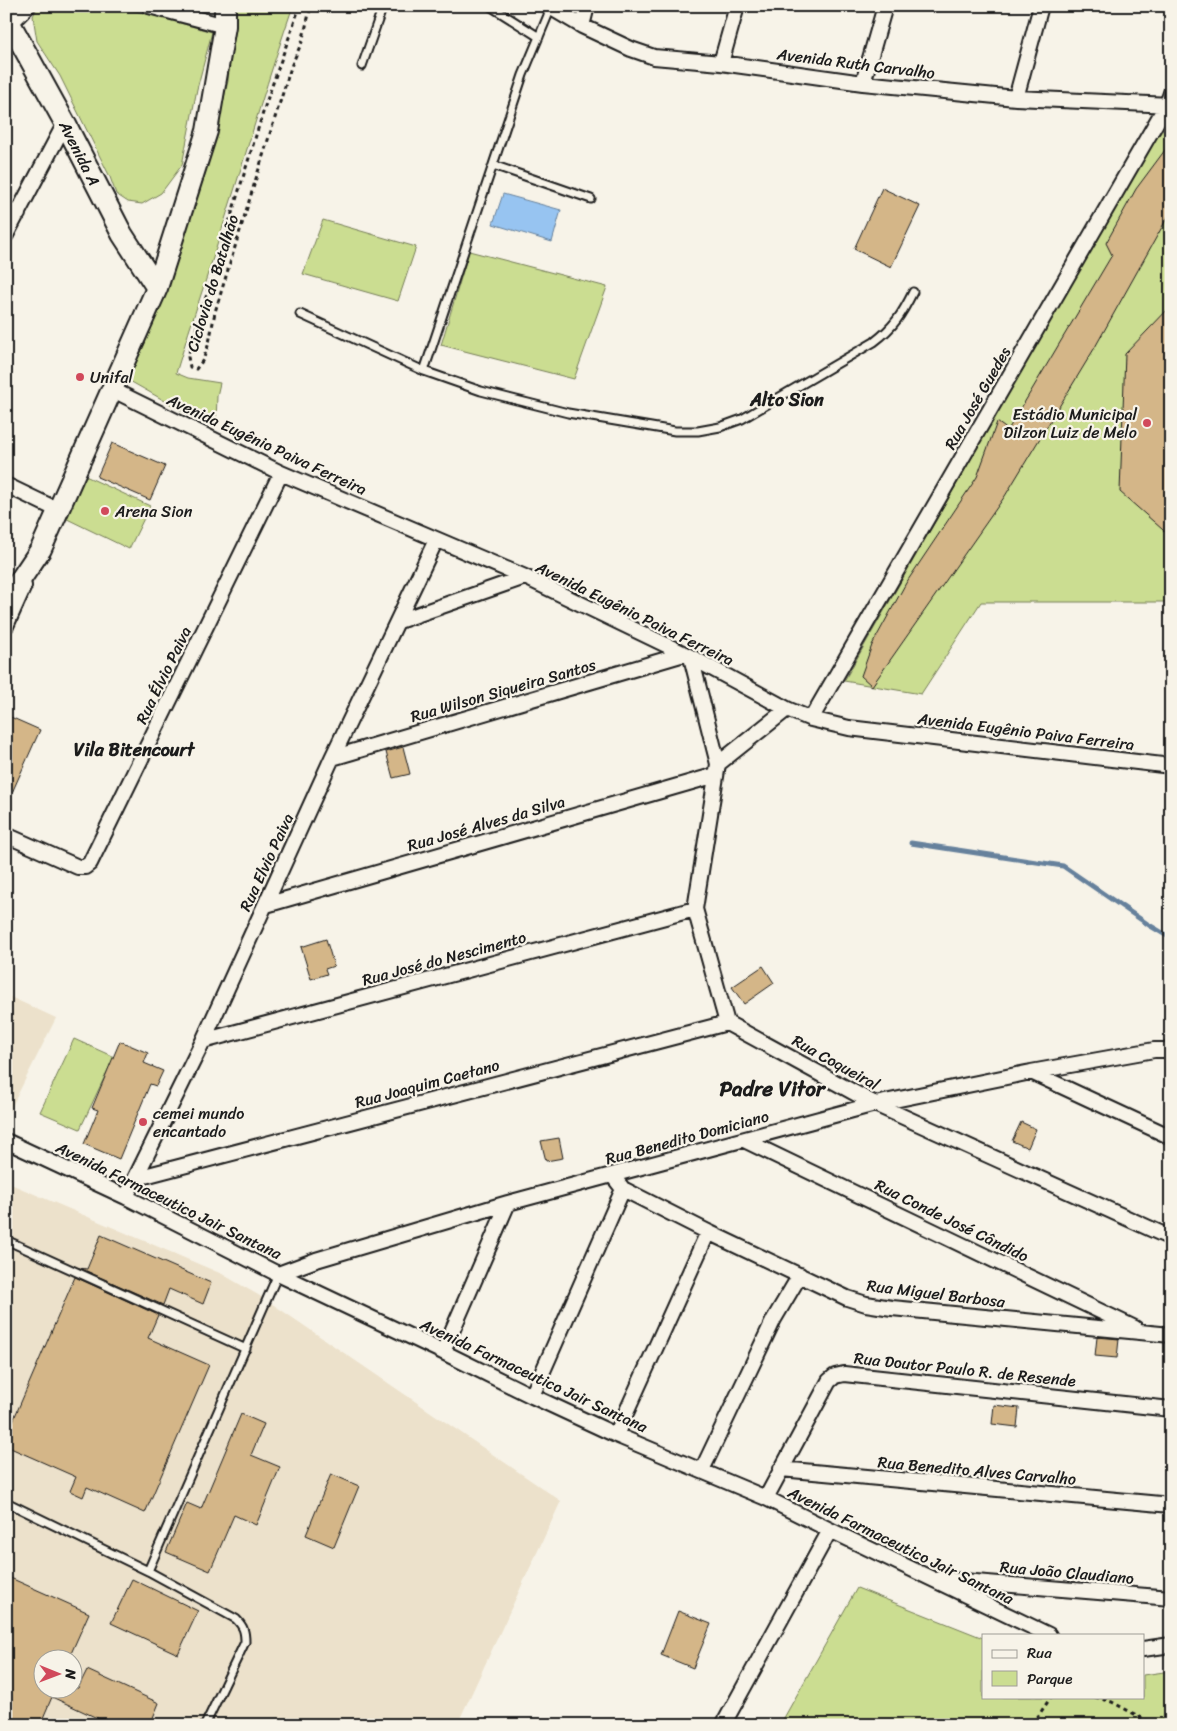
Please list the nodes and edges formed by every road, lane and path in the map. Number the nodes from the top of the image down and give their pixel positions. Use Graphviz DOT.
graph roads {
  1 [pos="28,6"];
  2 [pos="149,6"];
  3 [pos="226,6"];
  4 [pos="300,6"];
  5 [pos="311,6"];
  6 [pos="383,6"];
  7 [pos="490,6"];
  8 [pos="587,6"];
  9 [pos="737,6"];
  10 [pos="885,6"];
  11 [pos="1041,6"];
  12 [pos="550,7"];
  13 [pos="8,21"];
  14 [pos="225,26"];
  15 [pos="582,26"];
  16 [pos="538,37"];
  17 [pos="721,63"];
  18 [pos="362,66"];
  19 [pos="863,83"];
  20 [pos="1016,98"];
  21 [pos="1170,101"];
  22 [pos="65,124"];
  23 [pos="493,165"];
  24 [pos="591,199"];
  25 [pos="12,211"];
  26 [pos="6,235"];
  27 [pos="158,288"];
  28 [pos="913,292"];
  29 [pos="300,314"];
  30 [pos="424,371"];
  31 [pos="113,390"];
  32 [pos="281,473"];
  33 [pos="6,485"];
  34 [pos="60,511"];
  35 [pos="436,540"];
  36 [pos="42,549"];
  37 [pos="525,578"];
  38 [pos="6,601"];
  39 [pos="399,620"];
  40 [pos="6,626"];
  41 [pos="687,656"];
  42 [pos="787,709"];
  43 [pos="811,719"];
  44 [pos="332,758"];
  45 [pos="1171,766"];
  46 [pos="717,770"];
  47 [pos="6,835"];
  48 [pos="266,904"];
  49 [pos="695,909"];
  50 [pos="727,1023"];
  51 [pos="203,1041"];
  52 [pos="1171,1050"];
  53 [pos="1031,1072"];
  54 [pos="876,1104"];
  55 [pos="1171,1137"];
  56 [pos="744,1140"];
  57 [pos="6,1141"];
  58 [pos="612,1176"];
  59 [pos="137,1178"];
  60 [pos="623,1189"];
  61 [pos="126,1197"];
  62 [pos="508,1203"];
  63 [pos="708,1232"];
  64 [pos="1171,1238"];
  65 [pos="6,1240"];
  66 [pos="278,1274"];
  67 [pos="800,1275"];
  68 [pos="1145,1332"];
  69 [pos="1171,1335"];
  70 [pos="246,1349"];
  71 [pos="443,1352"];
  72 [pos="532,1396"];
  73 [pos="1171,1409"];
  74 [pos="616,1435"];
  75 [pos="702,1470"];
  76 [pos="781,1470"];
  77 [pos="766,1498"];
  78 [pos="6,1502"];
  79 [pos="1171,1504"];
  80 [pos="830,1530"];
  81 [pos="148,1571"];
  82 [pos="931,1579"];
  83 [pos="1171,1598"];
  84 [pos="1047,1634"];
  85 [pos="1171,1645"];
  86 [pos="1144,1649"];
  87 [pos="1050,1698"];
  88 [pos="1098,1698"];
  89 [pos="204,1725"];
  90 [pos="722,1725"];
  91 [pos="1032,1725"];
  92 [pos="1154,1725"];
  1 -- 13 [label="street"];
  2 -- 14 [label="street"];
  3 -- 14 [label="street"];
  4 -- 5 [label="path, Ciclovia do Batalhão"];
  6 -- 18 [label="lane"];
  7 -- 16 [label="lane"];
  8 -- 15 [label="street"];
  9 -- 17 [label="street"];
  10 -- 19 [label="street"];
  11 -- 20 [label="street"];
  12 -- 15 [label="street, Avenida Ruth Carvalho"];
  12 -- 16 [label="lane"];
  13 -- 22 [label="street, Avenida A"];
  14 -- 27 [label="street"];
  15 -- 17 [label="street, Avenida Ruth Carvalho"];
  16 -- 23 [label="lane"];
  17 -- 19 [label="street, Avenida Ruth Carvalho"];
  19 -- 20 [label="street, Avenida Ruth Carvalho"];
  20 -- 21 [label="street, Avenida Ruth Carvalho"];
  21 -- 43 [label="street, Rua José Guedes"];
  22 -- 25 [label="street"];
  22 -- 27 [label="street, Avenida A"];
  23 -- 24 [label="lane"];
  23 -- 30 [label="lane"];
  25 -- 26 [label="street"];
  27 -- 31 [label="street"];
  28 -- 30 [label="lane"];
  29 -- 30 [label="lane"];
  31 -- 32 [label="street, Avenida Eugênio Paiva Ferreira"];
  31 -- 34 [label="street"];
  32 -- 35 [label="street, Avenida Eugênio Paiva Ferreira"];
  32 -- 47 [label="street, Rua Élvio Paiva"];
  33 -- 34 [label="street"];
  34 -- 36 [label="street"];
  35 -- 37 [label="street, Avenida Eugênio Paiva Ferreira"];
  35 -- 39 [label="street, Rua Elvio Paiva"];
  36 -- 38 [label="street"];
  36 -- 40 [label="street"];
  37 -- 39 [label="street"];
  37 -- 41 [label="street, Avenida Eugênio Paiva Ferreira"];
  39 -- 44 [label="street, Rua Elvio Paiva"];
  41 -- 42 [label="street, Avenida Eugênio Paiva Ferreira"];
  41 -- 44 [label="street, Rua Wilson Siqueira Santos"];
  41 -- 46 [label="street"];
  42 -- 43 [label="street, Avenida Eugênio Paiva Ferreira"];
  42 -- 46 [label="street"];
  43 -- 45 [label="street, Avenida Eugênio Paiva Ferreira"];
  44 -- 48 [label="street, Rua Elvio Paiva"];
  46 -- 48 [label="street, Rua José Alves da Silva"];
  46 -- 49 [label="street"];
  48 -- 51 [label="street, Rua Elvio Paiva"];
  49 -- 50 [label="street"];
  49 -- 51 [label="street, Rua José do Nescimento"];
  50 -- 54 [label="street, Rua Coqueiral"];
  50 -- 59 [label="street, Rua Joaquim Caetano"];
  51 -- 59 [label="street, Rua Elvio Paiva"];
  52 -- 53 [label="street, Rua Benedito Domiciano"];
  53 -- 54 [label="street, Rua Benedito Domiciano"];
  53 -- 55 [label="street"];
  54 -- 56 [label="street, Rua Benedito Domiciano"];
  54 -- 64 [label="street, Rua Coqueiral"];
  56 -- 58 [label="street, Rua Benedito Domiciano"];
  56 -- 68 [label="street, Rua Conde José Cândido"];
  57 -- 61 [label="street, Avenida Farmaceutico Jair Santana"];
  58 -- 60 [label="street"];
  58 -- 62 [label="street, Rua Benedito Domiciano"];
  59 -- 61 [label="street, Rua Elvio Paiva"];
  60 -- 63 [label="street, Rua Miguel Barbosa"];
  60 -- 72 [label="street"];
  61 -- 66 [label="street, Avenida Farmaceutico Jair Santana"];
  62 -- 66 [label="street, Rua Benedito Domiciano"];
  62 -- 71 [label="street"];
  63 -- 67 [label="street, Rua Miguel Barbosa"];
  63 -- 74 [label="street"];
  65 -- 70 [label="lane"];
  66 -- 70 [label="lane"];
  66 -- 71 [label="street, Avenida Farmaceutico Jair Santana"];
  67 -- 68 [label="street, Rua Miguel Barbosa"];
  67 -- 75 [label="street"];
  68 -- 69 [label="street, Rua Miguel Barbosa"];
  70 -- 81 [label="lane"];
  71 -- 72 [label="street, Avenida Farmaceutico Jair Santana"];
  72 -- 74 [label="street, Avenida Farmaceutico Jair Santana"];
  73 -- 76 [label="street, Rua Doutor Paulo R. de Resende"];
  74 -- 75 [label="street, Avenida Farmaceutico Jair Santana"];
  75 -- 77 [label="street, Avenida Farmaceutico Jair Santana"];
  76 -- 77 [label="street, Rua Doutor Paulo R. de Resende"];
  76 -- 79 [label="street, Rua Benedito Alves Carvalho"];
  77 -- 80 [label="street, Avenida Farmaceutico Jair Santana"];
  78 -- 81 [label="lane"];
  80 -- 82 [label="street, Avenida Farmaceutico Jair Santana"];
  80 -- 90 [label="street"];
  81 -- 89 [label="lane"];
  82 -- 83 [label="street, Rua João Claudiano"];
  82 -- 84 [label="street, Avenida Farmaceutico Jair Santana"];
  85 -- 86 [label="street"];
  87 -- 91 [label="path"];
  88 -- 92 [label="path"];
}
